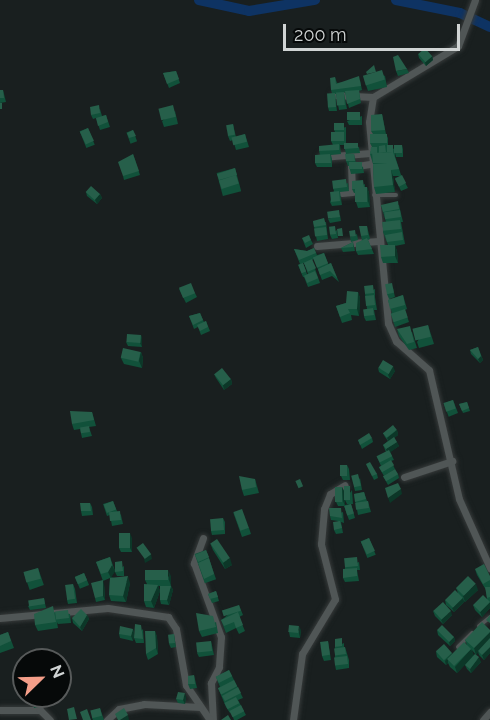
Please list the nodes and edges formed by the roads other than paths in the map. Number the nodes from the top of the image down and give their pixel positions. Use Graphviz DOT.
graph roads {
  1 [pos="475,0"];
  2 [pos="335,95"];
  3 [pos="373,97"];
  4 [pos="380,148"];
  5 [pos="370,151"];
  6 [pos="322,157"];
  7 [pos="370,164"];
  8 [pos="342,193"];
  9 [pos="374,195"];
  10 [pos="396,195"];
  11 [pos="378,241"];
  12 [pos="317,246"];
  13 [pos="452,461"];
  14 [pos="404,477"];
  15 [pos="345,485"];
  16 [pos="203,538"];
  17 [pos="490,568"];
  18 [pos="490,617"];
  19 [pos="0,618"];
  20 [pos="458,646"];
  21 [pos="200,707"];
  22 [pos="0,710"];
  23 [pos="490,712"];
  24 [pos="50,720"];
  25 [pos="107,720"];
  26 [pos="211,720"];
  27 [pos="293,720"];
  28 [pos="483,720"];
  1 -- 3 [label="street"];
  2 -- 3 [label="street"];
  3 -- 5 [label="street"];
  4 -- 5 [label="street"];
  5 -- 6 [label="street"];
  5 -- 7 [label="street"];
  7 -- 8 [label="street"];
  7 -- 9 [label="street"];
  9 -- 10 [label="lane"];
  9 -- 11 [label="street"];
  11 -- 12 [label="street"];
  11 -- 13 [label="street"];
  13 -- 14 [label="street"];
  13 -- 17 [label="street"];
  15 -- 27 [label="street"];
  16 -- 26 [label="street"];
  18 -- 20 [label="lane"];
  19 -- 21 [label="street"];
  21 -- 25 [label="street"];
  21 -- 26 [label="street"];
  22 -- 24 [label="street"];
  23 -- 28 [label="street"];
}
